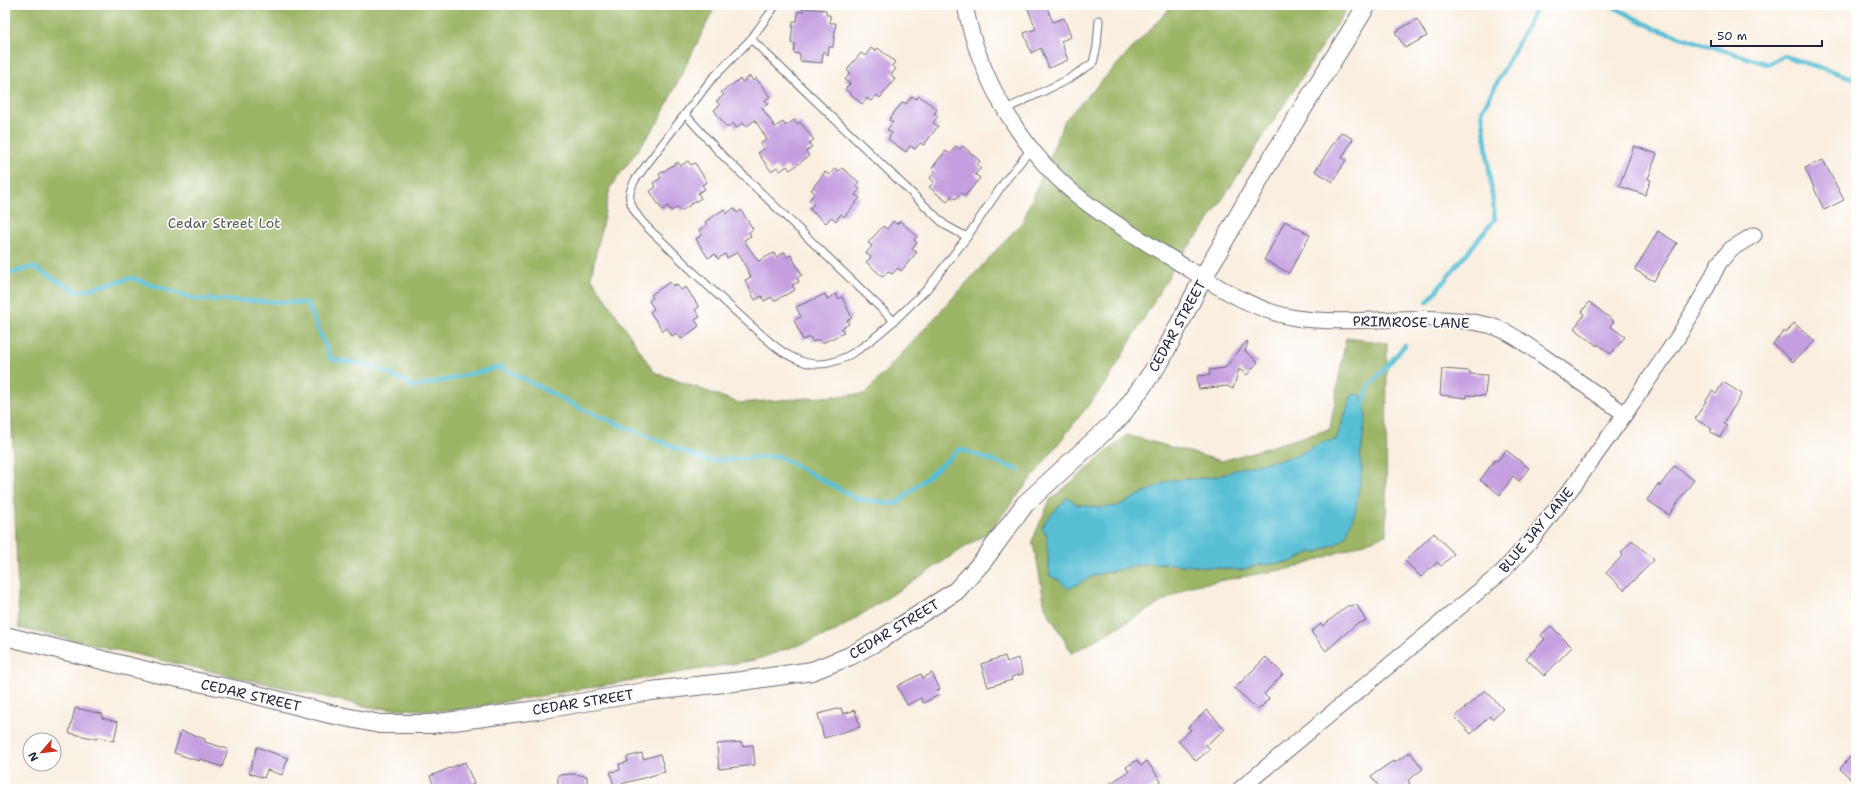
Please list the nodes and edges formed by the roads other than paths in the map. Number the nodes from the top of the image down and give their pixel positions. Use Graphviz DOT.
graph roads {
  1 [pos="776,5"];
  2 [pos="965,5"];
  3 [pos="1367,5"];
  4 [pos="1099,20"];
  5 [pos="751,39"];
  6 [pos="1004,110"];
  7 [pos="685,114"];
  8 [pos="1032,148"];
  9 [pos="1754,235"];
  10 [pos="967,237"];
  11 [pos="1203,278"];
  12 [pos="894,321"];
  13 [pos="1625,414"];
  14 [pos="5,636"];
  15 [pos="1240,789"];
  1 -- 5 [label="lane"];
  2 -- 6 [label="street, PRIMROSE LANE"];
  3 -- 11 [label="street, CEDAR STREET"];
  4 -- 6 [label="lane"];
  5 -- 7 [label="lane"];
  5 -- 10 [label="lane"];
  6 -- 8 [label="street, PRIMROSE LANE"];
  7 -- 12 [label="lane"];
  7 -- 12 [label="lane"];
  8 -- 10 [label="lane"];
  8 -- 11 [label="street, PRIMROSE LANE"];
  9 -- 13 [label="street, BLUE JAY LANE"];
  10 -- 12 [label="lane"];
  11 -- 13 [label="street, PRIMROSE LANE"];
  11 -- 14 [label="street, CEDAR STREET"];
  13 -- 15 [label="street, BLUE JAY LANE"];
}
